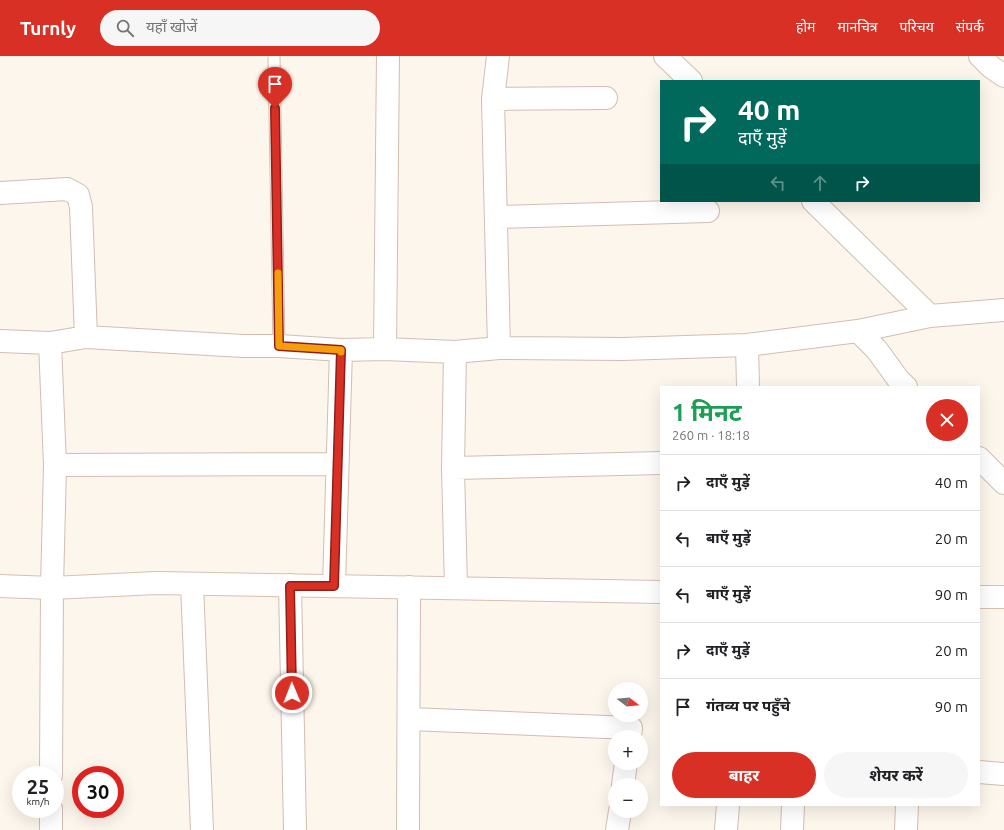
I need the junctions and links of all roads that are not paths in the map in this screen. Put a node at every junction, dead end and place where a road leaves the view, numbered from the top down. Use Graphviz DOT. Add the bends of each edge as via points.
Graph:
graph roads {
  1 [pos="274,56"];
  2 [pos="388,56"];
  3 [pos="498,56"];
  4 [pos="665,56"];
  5 [pos="980,56"];
  6 [pos="1004,76"];
  7 [pos="690,80"];
  8 [pos="606,98"];
  9 [pos="493,99"];
  10 [pos="0,193"];
  11 [pos="814,202"];
  12 [pos="708,211"];
  13 [pos="497,217"];
  14 [pos="1004,310"];
  15 [pos="930,316"];
  16 [pos="858,330"];
  17 [pos="86,336"];
  18 [pos="0,341"];
  19 [pos="50,343"];
  20 [pos="747,345"];
  21 [pos="279,346"];
  22 [pos="499,348"];
  23 [pos="385,349"];
  24 [pos="341,350"];
  25 [pos="455,352"];
  26 [pos="748,386"];
  27 [pos="905,386"];
  28 [pos="980,459"];
  29 [pos="660,463"];
  30 [pos="337,464"];
  31 [pos="55,465"];
  32 [pos="453,468"];
  33 [pos="1004,483"];
  34 [pos="192,584"];
  35 [pos="0,586"];
  36 [pos="290,586"];
  37 [pos="334,586"];
  38 [pos="52,588"];
  39 [pos="409,588"];
  40 [pos="456,588"];
  41 [pos="660,592"];
  42 [pos="980,597"];
  43 [pos="1004,597"];
  44 [pos="409,719"];
  45 [pos="631,730"];
  46 [pos="51,766"];
  47 [pos="980,772"];
  48 [pos="1004,774"];
  49 [pos="728,806"];
  50 [pos="793,806"];
  51 [pos="907,806"];
  52 [pos="51,818"];
  53 [pos="619,818"];
  54 [pos="51,830"];
  55 [pos="202,830"];
  56 [pos="295,830"];
  57 [pos="408,830"];
  58 [pos="617,830"];
  59 [pos="726,830"];
  60 [pos="792,830"];
  61 [pos="906,830"];
  1 -- 21 [label="lane"];
  2 -- 23 [label="street"];
  3 -- 9 [label="street"];
  4 -- 7 [label="street"];
  5 -- 6 [label="street" via="990,67"];
  8 -- 9 [label="street"];
  9 -- 13 [label="street"];
  10 -- 17 [label="street" via="67,189 78,195 81,207"];
  11 -- 15 [label="street"];
  12 -- 13 [label="street"];
  13 -- 22 [label="street"];
  14 -- 15 [label="street"];
  15 -- 16 [label="street"];
  16 -- 20 [label="street"];
  16 -- 27 [label="street"];
  17 -- 19 [label="street"];
  17 -- 21 [label="street"];
  18 -- 19 [label="street"];
  19 -- 31 [label="street"];
  20 -- 22 [label="street" via="623,349"];
  20 -- 26 [label="street"];
  21 -- 24 [label="street"];
  22 -- 25 [label="street"];
  23 -- 24 [label="street"];
  23 -- 25 [label="street"];
  24 -- 30 [label="street"];
  25 -- 32 [label="street"];
  28 -- 33 [label="street"];
  29 -- 32 [label="street"];
  30 -- 31 [label="street"];
  30 -- 37 [label="street"];
  31 -- 38 [label="street"];
  32 -- 40 [label="street"];
  34 -- 36 [label="street"];
  34 -- 38 [label="street" via="156,583"];
  34 -- 55 [label="street"];
  35 -- 38 [label="street"];
  36 -- 37 [label="street"];
  36 -- 56 [label="street"];
  37 -- 39 [label="street"];
  38 -- 46 [label="street"];
  39 -- 40 [label="street"];
  39 -- 44 [label="street"];
  40 -- 41 [label="street"];
  42 -- 43 [label="street"];
  44 -- 45 [label="street" via="631,728"];
  44 -- 57 [label="street"];
  47 -- 48 [label="street"];
  49 -- 59 [label="street"];
  50 -- 60 [label="street"];
  51 -- 61 [label="street"];
  52 -- 54 [label="street"];
  53 -- 58 [label="street"];
}
